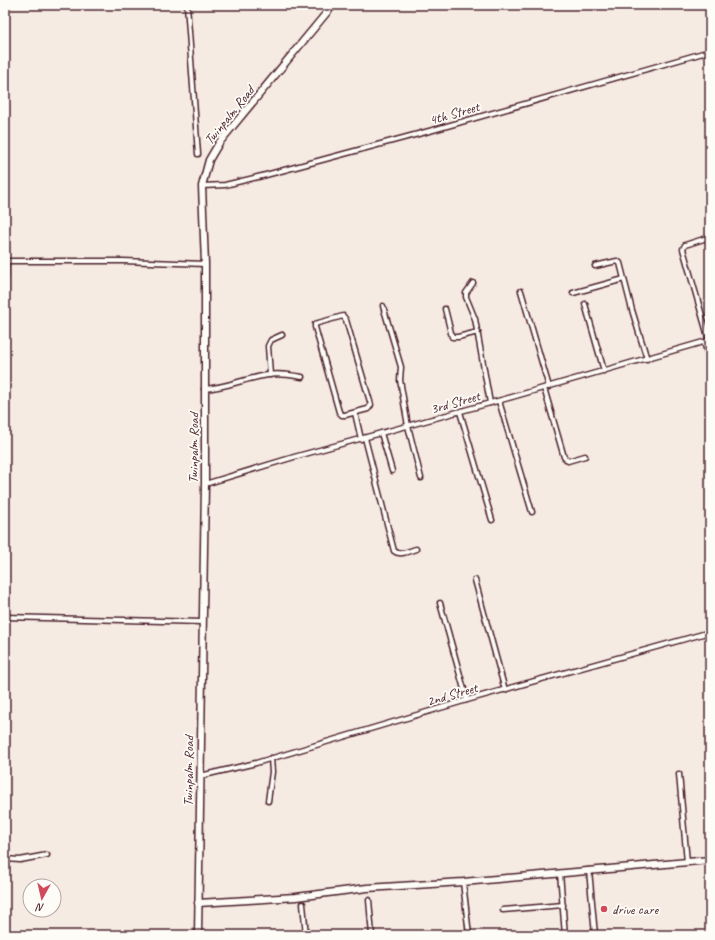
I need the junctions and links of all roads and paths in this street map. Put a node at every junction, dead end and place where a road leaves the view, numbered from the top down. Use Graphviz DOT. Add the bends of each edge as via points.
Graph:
graph roads {
  1 [pos="187,5"];
  2 [pos="333,5"];
  3 [pos="710,51"];
  4 [pos="198,154"];
  5 [pos="202,186"];
  6 [pos="710,237"];
  7 [pos="205,264"];
  8 [pos="595,266"];
  9 [pos="624,279"];
  10 [pos="473,283"];
  11 [pos="522,290"];
  12 [pos="573,293"];
  13 [pos="5,302"];
  14 [pos="585,304"];
  15 [pos="383,306"];
  16 [pos="445,309"];
  17 [pos="478,332"];
  18 [pos="282,335"];
  19 [pos="710,340"];
  20 [pos="704,342"];
  21 [pos="647,358"];
  22 [pos="710,362"];
  23 [pos="604,371"];
  24 [pos="270,375"];
  25 [pos="302,377"];
  26 [pos="546,388"];
  27 [pos="204,389"];
  28 [pos="499,401"];
  29 [pos="490,403"];
  30 [pos="460,412"];
  31 [pos="355,413"];
  32 [pos="408,426"];
  33 [pos="381,433"];
  34 [pos="363,438"];
  35 [pos="585,456"];
  36 [pos="392,471"];
  37 [pos="421,478"];
  38 [pos="205,484"];
  39 [pos="532,512"];
  40 [pos="492,520"];
  41 [pos="416,549"];
  42 [pos="475,580"];
  43 [pos="440,602"];
  44 [pos="5,617"];
  45 [pos="202,622"];
  46 [pos="710,632"];
  47 [pos="504,690"];
  48 [pos="467,700"];
  49 [pos="271,758"];
  50 [pos="679,774"];
  51 [pos="200,776"];
  52 [pos="268,801"];
  53 [pos="47,855"];
  54 [pos="5,859"];
  55 [pos="710,860"];
  56 [pos="687,862"];
  57 [pos="589,870"];
  58 [pos="560,873"];
  59 [pos="463,882"];
  60 [pos="369,900"];
  61 [pos="198,903"];
  62 [pos="303,904"];
  63 [pos="563,905"];
  64 [pos="503,910"];
  65 [pos="198,935"];
  66 [pos="306,935"];
  67 [pos="372,935"];
  68 [pos="469,935"];
  69 [pos="565,935"];
  70 [pos="595,935"];
  1 -- 4 [label="street"];
  2 -- 5 [label="main road, Twinpalm Road" via="220,144 209,160"];
  3 -- 5 [label="street, 4th Street" via="225,186"];
  5 -- 7 [label="main road, Twinpalm Road"];
  6 -- 19 [label="street" via="685,245 683,249"];
  7 -- 13 [label="street" via="6,261"];
  7 -- 27 [label="main road, Twinpalm Road"];
  8 -- 9 [label="street" via="619,262"];
  9 -- 12 [label="street"];
  9 -- 21 [label="street"];
  10 -- 17 [label="street" via="466,297"];
  11 -- 26 [label="street"];
  14 -- 23 [label="street"];
  15 -- 32 [label="street" via="401,367 400,380"];
  16 -- 17 [label="street" via="452,337 458,338"];
  17 -- 29 [label="street"];
  18 -- 24 [label="street" via="271,340 268,346"];
  19 -- 20 [label="street, 3rd Street"];
  20 -- 21 [label="street, 3rd Street"];
  20 -- 22 [label="street"];
  21 -- 23 [label="street, 3rd Street"];
  23 -- 26 [label="street, 3rd Street"];
  24 -- 25 [label="street"];
  24 -- 27 [label="street"];
  26 -- 28 [label="street, 3rd Street"];
  26 -- 35 [label="street" via="564,458 568,461"];
  27 -- 38 [label="main road, Twinpalm Road"];
  28 -- 29 [label="street, 3rd Street"];
  28 -- 39 [label="street"];
  29 -- 30 [label="street, 3rd Street"];
  30 -- 32 [label="street, 3rd Street"];
  30 -- 40 [label="street"];
  31 -- 31 [label="street" via="368,409 370,405 343,316 315,324 315,327 340,414"];
  31 -- 34 [label="street"];
  32 -- 33 [label="street, 3rd Street"];
  32 -- 37 [label="street"];
  33 -- 34 [label="street, 3rd Street"];
  33 -- 36 [label="street"];
  34 -- 38 [label="street, 3rd Street"];
  34 -- 41 [label="street" via="394,551 402,553"];
  38 -- 45 [label="main road, Twinpalm Road"];
  42 -- 47 [label="street"];
  43 -- 48 [label="street"];
  44 -- 45 [label="street"];
  45 -- 51 [label="main road, Twinpalm Road"];
  46 -- 47 [label="street, 2nd Street"];
  47 -- 48 [label="street, 2nd Street"];
  48 -- 49 [label="street, 2nd Street"];
  49 -- 51 [label="street, 2nd Street"];
  49 -- 52 [label="street"];
  50 -- 56 [label="street"];
  51 -- 61 [label="main road, Twinpalm Road"];
  53 -- 54 [label="street" via="20,860"];
  55 -- 56 [label="main road"];
  56 -- 57 [label="main road"];
  57 -- 58 [label="main road"];
  57 -- 70 [label="street"];
  58 -- 59 [label="main road"];
  58 -- 63 [label="street"];
  59 -- 61 [label="main road"];
  59 -- 68 [label="street"];
  60 -- 67 [label="street"];
  61 -- 65 [label="main road, Twinpalm Road"];
  62 -- 66 [label="street"];
  63 -- 64 [label="street"];
  63 -- 69 [label="street"];
}
